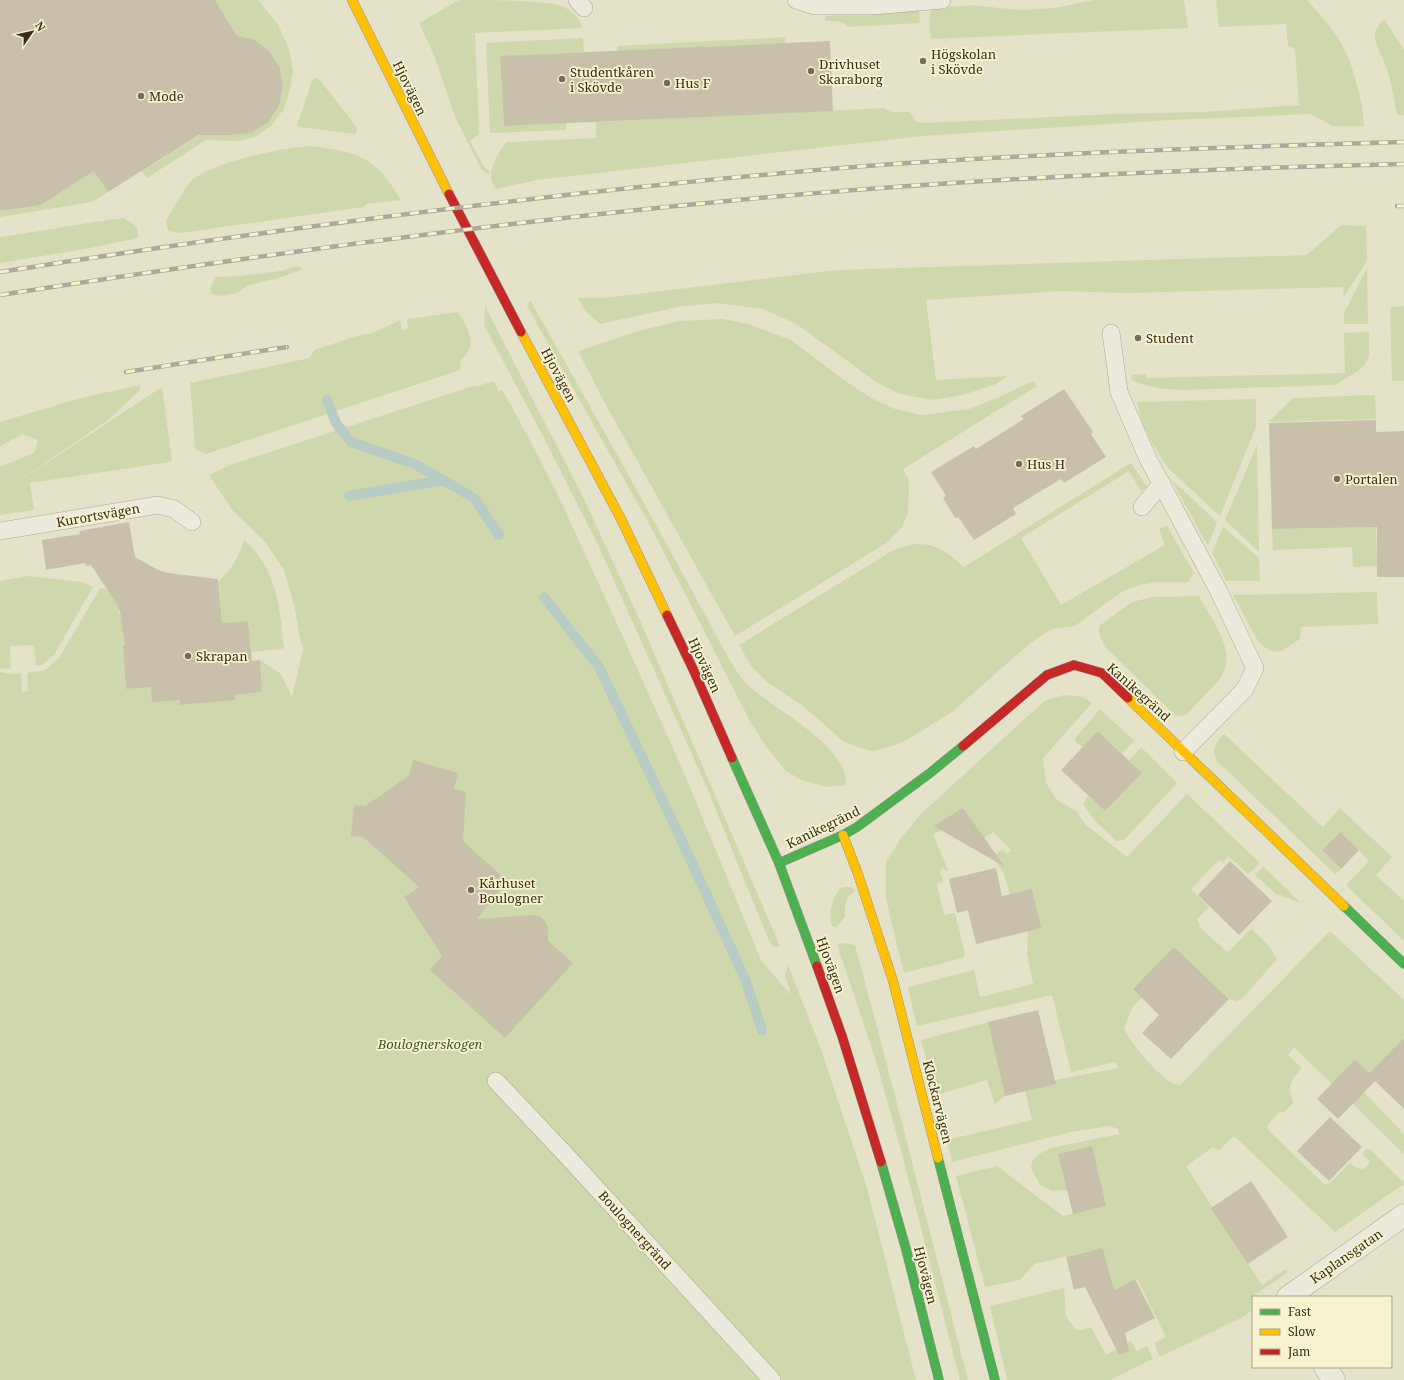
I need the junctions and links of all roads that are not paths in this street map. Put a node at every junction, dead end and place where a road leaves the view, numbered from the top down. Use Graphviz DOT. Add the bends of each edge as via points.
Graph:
graph roads {
  1 [pos="352,0"];
  2 [pos="796,0"];
  3 [pos="942,0"];
  4 [pos="1111,333"];
  5 [pos="1162,483"];
  6 [pos="1142,507"];
  7 [pos="192,522"];
  8 [pos="0,531"];
  9 [pos="1183,752"];
  10 [pos="843,835"];
  11 [pos="779,863"];
  12 [pos="1404,964"];
  13 [pos="496,1081"];
  14 [pos="1404,1215"];
  15 [pos="1289,1296"];
  16 [pos="1326,1368"];
  17 [pos="772,1380"];
  18 [pos="939,1380"];
  19 [pos="995,1380"];
  20 [pos="1334,1380"];
  1 -- 11 [label="main road, Hjovägen" via="509,310 620,517 697,676"];
  2 -- 3 [label="lane" via="814,6 873,6"];
  4 -- 5 [label="lane" via="1119,392 1146,454"];
  5 -- 6 [label="lane"];
  5 -- 9 [label="lane" via="1255,668 1245,689"];
  7 -- 8 [label="lane, Kurortsvägen" via="174,510 158,505"];
  9 -- 10 [label="main road, Kanikegränd" via="1102,673 1074,665 1047,675 930,773 867,821"];
  9 -- 12 [label="main road, Kanikegränd"];
  10 -- 11 [label="main road, Kanikegränd"];
  10 -- 19 [label="main road, Klockarvägen" via="894,981"];
  11 -- 18 [label="main road, Hjovägen" via="842,1036 876,1143"];
  13 -- 17 [label="lane, Boulognergränd"];
  14 -- 15 [label="street, Kaplansgatan"];
  16 -- 20 [label="street"];
}
